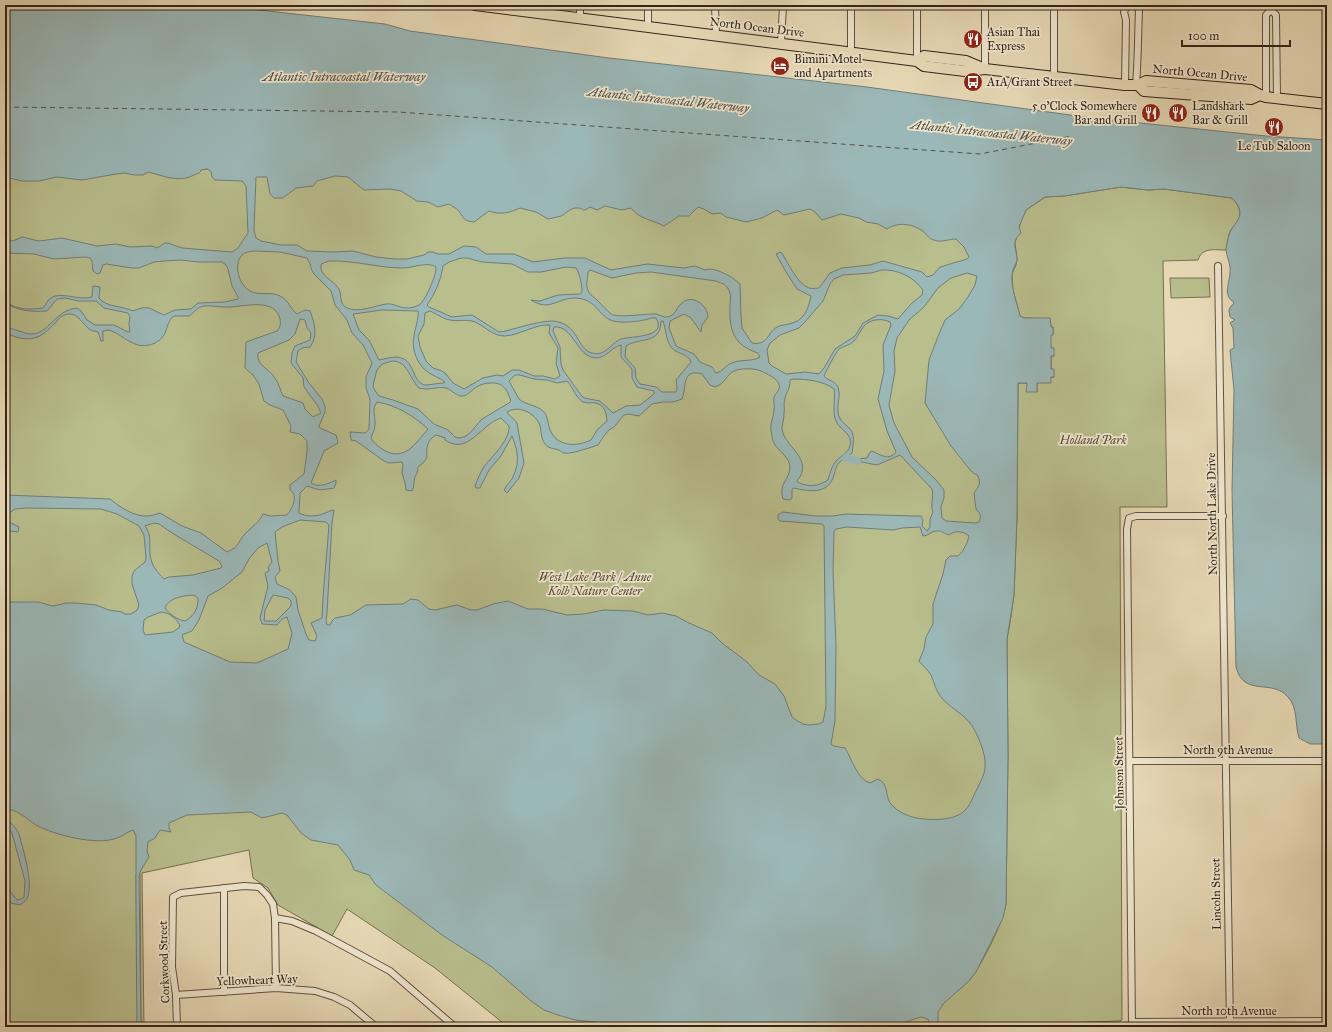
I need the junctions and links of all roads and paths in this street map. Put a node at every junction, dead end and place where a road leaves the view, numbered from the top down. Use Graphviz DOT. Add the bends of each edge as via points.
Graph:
graph roads {
  1 [pos="475,5"];
  2 [pos="580,5"];
  3 [pos="648,5"];
  4 [pos="716,5"];
  5 [pos="783,5"];
  6 [pos="851,5"];
  7 [pos="917,5"];
  8 [pos="985,5"];
  9 [pos="1054,5"];
  10 [pos="1127,5"];
  11 [pos="1136,5"];
  12 [pos="514,7"];
  13 [pos="1271,7"];
  14 [pos="580,18"];
  15 [pos="1126,20"];
  16 [pos="1138,20"];
  17 [pos="648,27"];
  18 [pos="716,35"];
  19 [pos="781,43"];
  20 [pos="851,52"];
  21 [pos="917,60"];
  22 [pos="984,69"];
  23 [pos="1054,77"];
  24 [pos="1125,85"];
  25 [pos="1137,85"];
  26 [pos="1268,97"];
  27 [pos="1327,104"];
  28 [pos="1218,266"];
  29 [pos="1223,516"];
  30 [pos="1225,761"];
  31 [pos="1327,761"];
  32 [pos="1130,762"];
  33 [pos="224,888"];
  34 [pos="275,918"];
  35 [pos="276,988"];
  36 [pos="224,992"];
  37 [pos="176,995"];
  38 [pos="1327,1021"];
  39 [pos="1230,1024"];
  40 [pos="1132,1025"];
  41 [pos="177,1027"];
  42 [pos="376,1027"];
  43 [pos="455,1027"];
  1 -- 12 [label="main road, North Ocean Drive"];
  2 -- 14 [label="street"];
  3 -- 17 [label="street"];
  4 -- 18 [label="street"];
  5 -- 19 [label="street"];
  6 -- 20 [label="street"];
  7 -- 21 [label="street"];
  8 -- 22 [label="street"];
  9 -- 23 [label="street"];
  10 -- 15 [label="street" via="1124,12"];
  11 -- 16 [label="street" via="1139,10"];
  12 -- 14 [label="main road, North Ocean Drive"];
  13 -- 26 [label="street" via="1266,15"];
  13 -- 26 [label="street" via="1276,15"];
  14 -- 17 [label="main road, North Ocean Drive"];
  15 -- 16 [label="street"];
  15 -- 24 [label="street"];
  16 -- 25 [label="street"];
  17 -- 18 [label="main road, North Ocean Drive"];
  18 -- 19 [label="main road, North Ocean Drive"];
  19 -- 20 [label="main road, North Ocean Drive"];
  20 -- 21 [label="main road, North Ocean Drive"];
  21 -- 22 [label="main road, North Ocean Drive" via="924,66 965,71"];
  22 -- 23 [label="main road, North Ocean Drive"];
  23 -- 24 [label="main road, North Ocean Drive"];
  24 -- 25 [label="main road, North Ocean Drive"];
  25 -- 26 [label="main road, North Ocean Drive" via="1146,81 1251,90"];
  26 -- 27 [label="main road, North Ocean Drive"];
  28 -- 29 [label="street, North North Lake Drive"];
  29 -- 30 [label="street, North North Lake Drive"];
  29 -- 32 [label="street, Johnson Street" via="1129,518 1126,529"];
  30 -- 31 [label="street, North 9th Avenue"];
  30 -- 32 [label="street, North 9th Avenue"];
  30 -- 39 [label="street, Lincoln Street"];
  32 -- 40 [label="street, Johnson Street"];
  33 -- 34 [label="street" via="259,887 273,904"];
  33 -- 36 [label="street"];
  33 -- 37 [label="street, Corkwood Street" via="181,893 173,897 172,967"];
  34 -- 35 [label="street"];
  34 -- 43 [label="street" via="292,921 316,931 390,971"];
  35 -- 36 [label="street, Yellowheart Way"];
  35 -- 42 [label="street, Yellowheart Way" via="315,991 334,997 350,1005"];
  36 -- 37 [label="street, Yellowheart Way"];
  37 -- 41 [label="street, Corkwood Street"];
  38 -- 39 [label="street, North 10th Avenue"];
  39 -- 40 [label="street, North 10th Avenue"];
}
